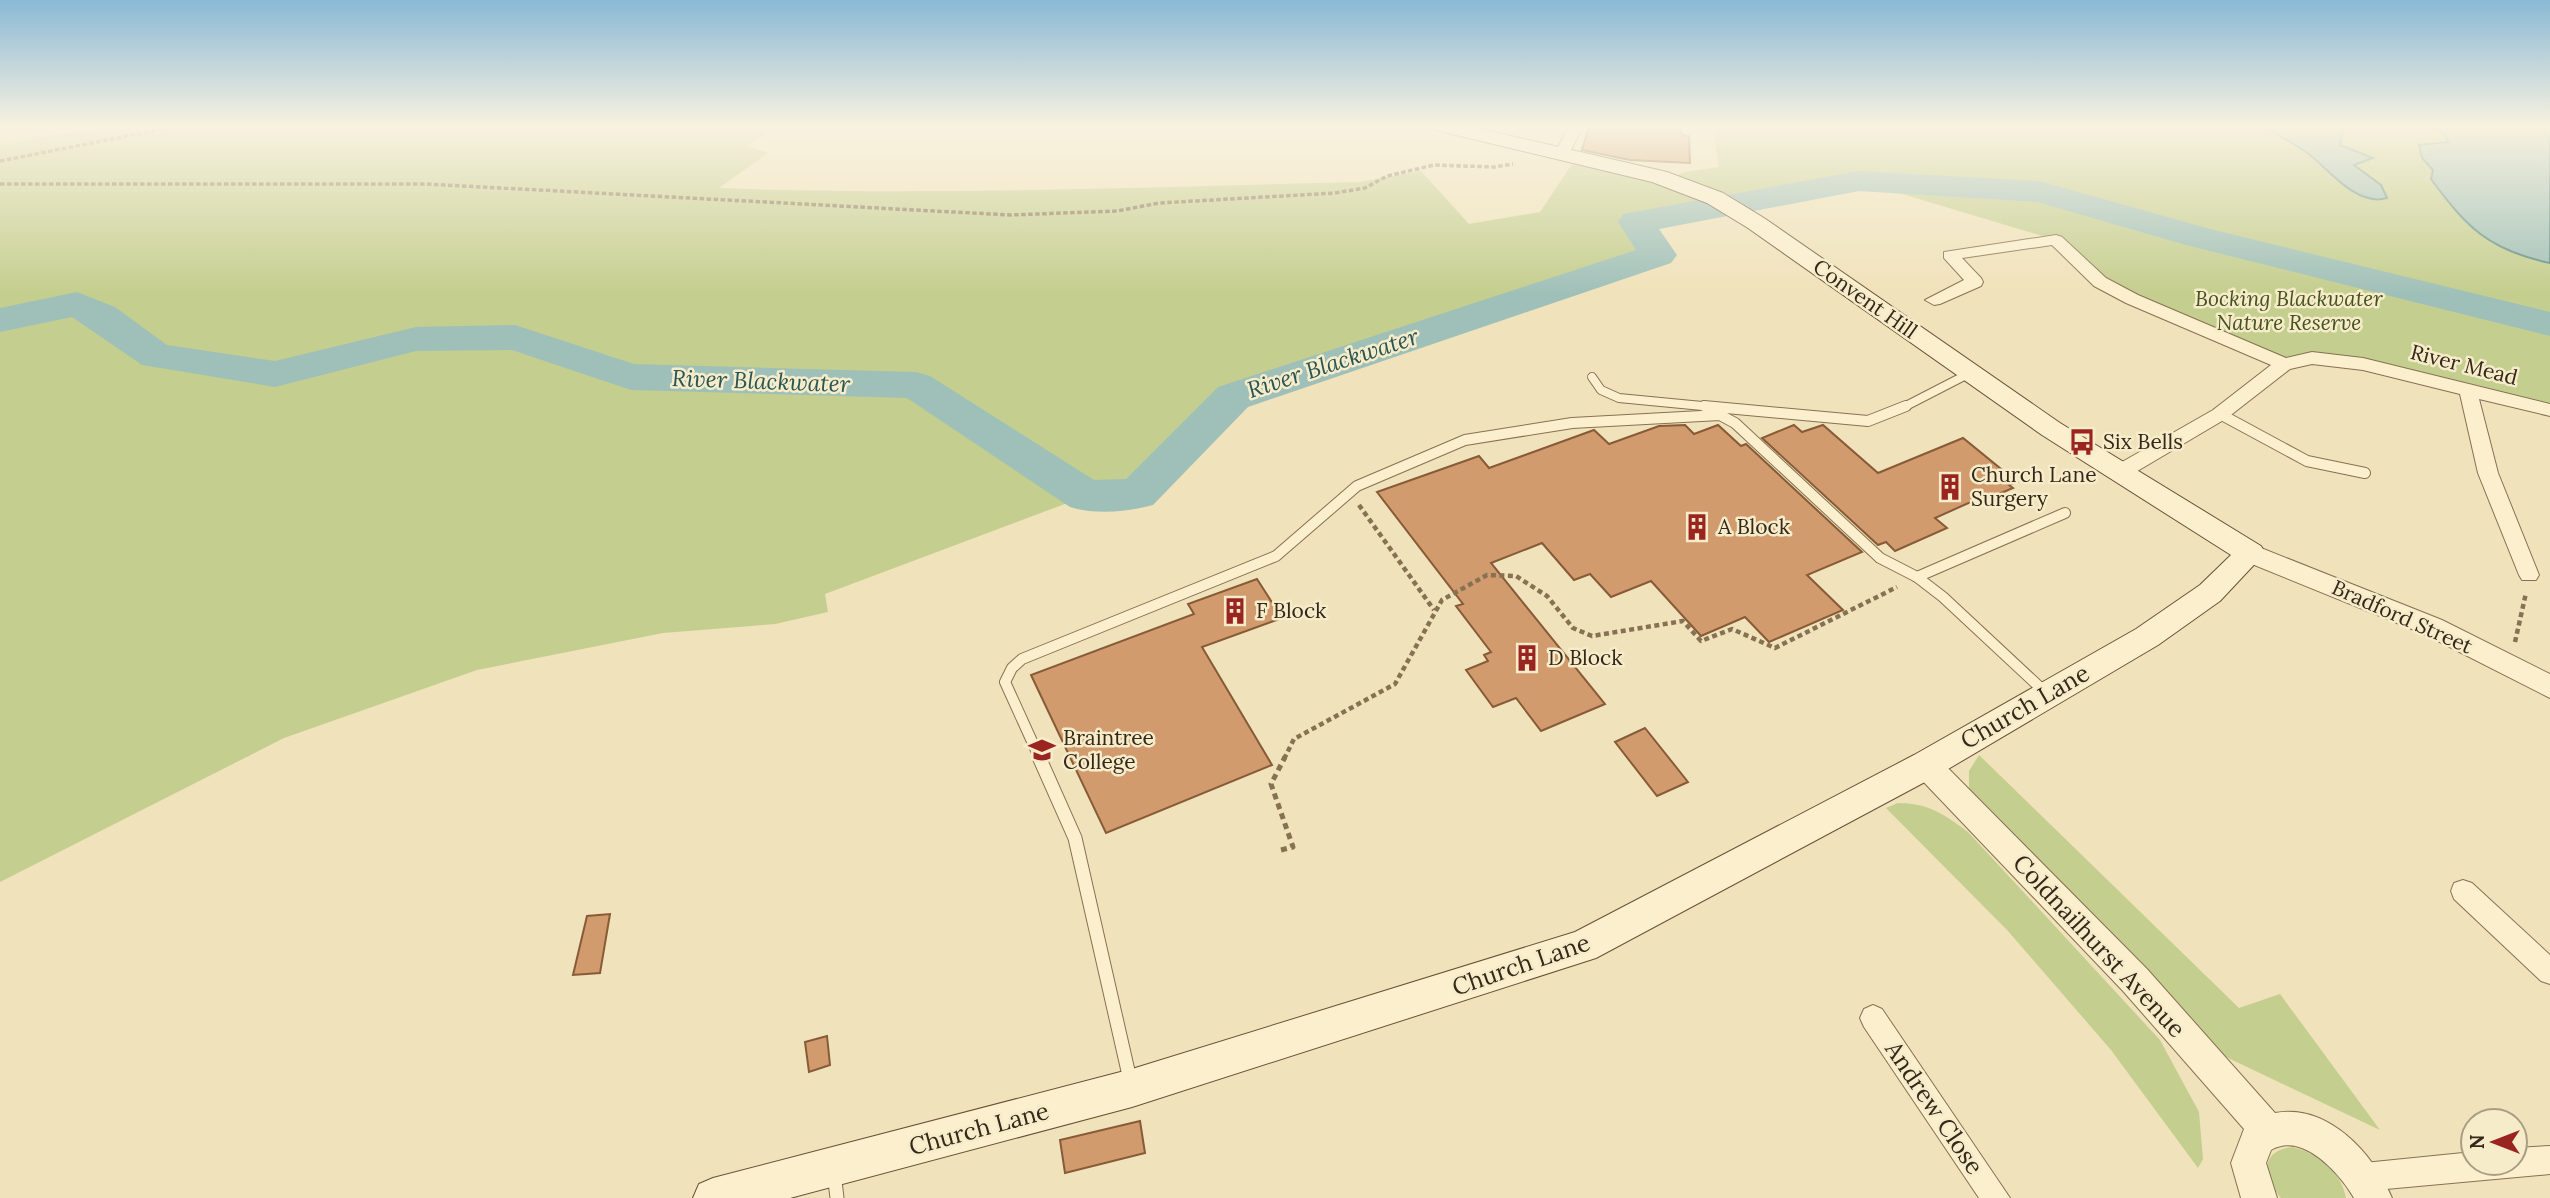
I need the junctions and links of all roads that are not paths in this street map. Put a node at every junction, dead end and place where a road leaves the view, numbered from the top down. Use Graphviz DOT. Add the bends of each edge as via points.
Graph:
graph roads {
  1 [pos="1673,182"];
  2 [pos="1934,300"];
  3 [pos="2284,364"];
  4 [pos="1970,373"];
  5 [pos="1592,377"];
  6 [pos="2468,390"];
  7 [pos="2550,410"];
  8 [pos="2220,414"];
  9 [pos="2122,471"];
  10 [pos="2365,474"];
  11 [pos="2065,513"];
  12 [pos="2251,554"];
  13 [pos="2529,575"];
  14 [pos="1917,577"];
  15 [pos="2550,687"];
  16 [pos="2046,693"];
  17 [pos="1926,765"];
  18 [pos="2463,891"];
  19 [pos="2550,972"];
  20 [pos="1873,1018"];
  21 [pos="1132,1088"];
  22 [pos="2268,1131"];
  23 [pos="2550,1160"];
  24 [pos="2529,1161"];
  25 [pos="2459,1172"];
  26 [pos="835,1183"];
  27 [pos="2369,1188"];
  28 [pos="713,1198"];
  29 [pos="1996,1198"];
  30 [pos="2259,1198"];
  1 -- 4 [label="main road, Convent Hill" via="1715,198 1756,223"];
  2 -- 3 [label="street" via="1975,282 1951,255 2056,240 2100,282"];
  3 -- 6 [label="street, River Mead" via="2312,358 2336,360"];
  3 -- 8 [label="street, River Mead"];
  4 -- 5 [label="lane" via="1868,421 1619,398 1601,390"];
  4 -- 9 [label="main road, Convent Hill"];
  6 -- 7 [label="street, River Mead"];
  6 -- 13 [label="street" via="2488,473"];
  8 -- 9 [label="street, River Mead"];
  8 -- 10 [label="lane" via="2307,461"];
  9 -- 12 [label="main road, Convent Hill"];
  11 -- 14 [label="lane"];
  12 -- 15 [label="street, Bradford Street" via="2433,627"];
  12 -- 16 [label="main road, Church Lane" via="2210,593 2147,637"];
  14 -- 16 [label="lane"];
  14 -- 21 [label="lane" via="1880,558 1735,423 1720,415 1572,423 1465,440 1357,486 1276,556 1017,661 1006,682 1075,838"];
  16 -- 17 [label="main road, Church Lane"];
  17 -- 21 [label="main road, Church Lane" via="1583,946"];
  17 -- 22 [label="street, Coldnailhurst Avenue" via="2135,980"];
  18 -- 19 [label="street"];
  20 -- 29 [label="street, Andrew Close"];
  21 -- 26 [label="main road, Church Lane"];
  22 -- 27 [label="street" via="2291,1129 2318,1137 2344,1154"];
  22 -- 30 [label="street" via="2253,1142 2247,1161"];
  23 -- 24 [label="street"];
  25 -- 27 [label="street"];
  26 -- 28 [label="main road, Church Lane"];
}
